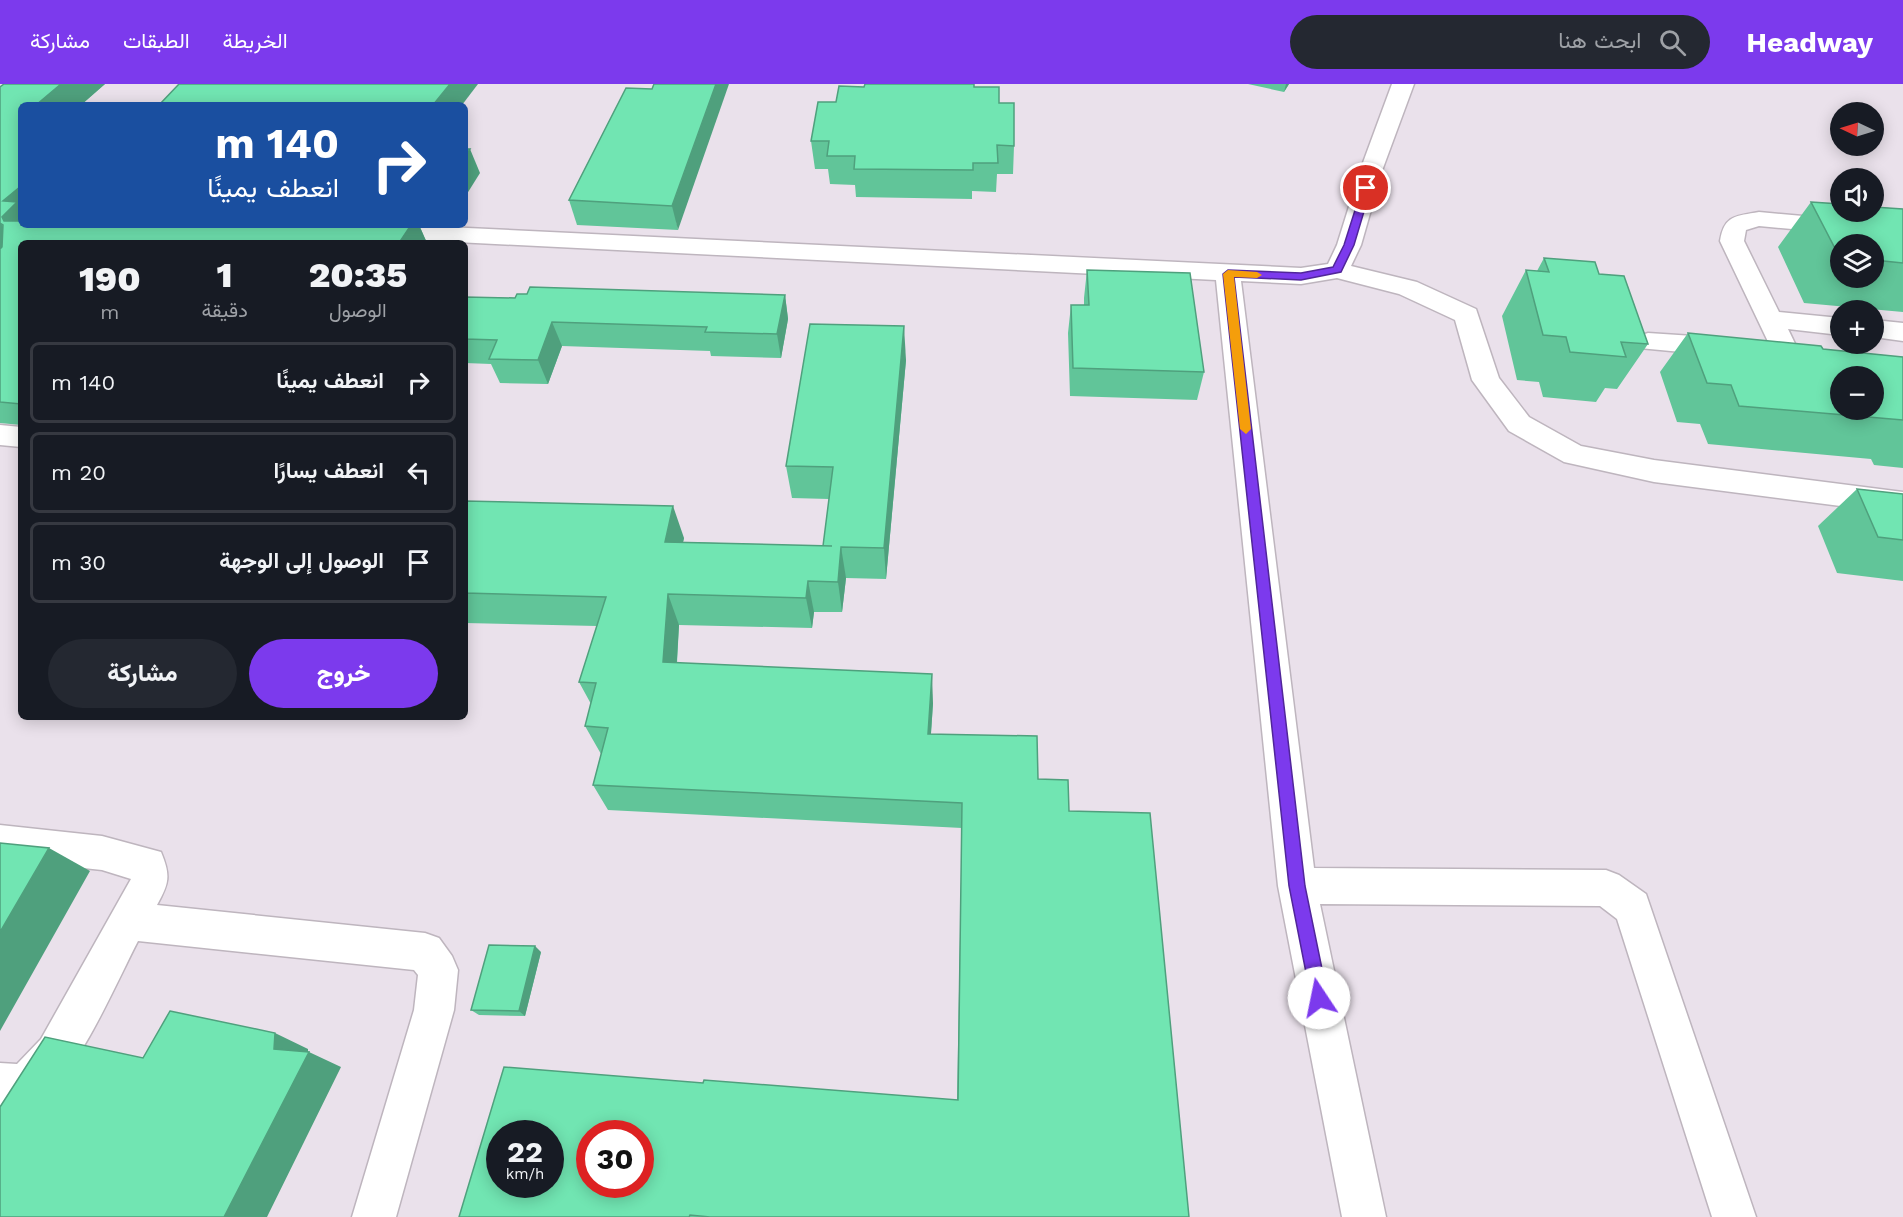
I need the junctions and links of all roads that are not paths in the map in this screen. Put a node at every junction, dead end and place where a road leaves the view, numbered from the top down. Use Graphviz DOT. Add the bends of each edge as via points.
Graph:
graph roads {
  1 [pos="1404,84"];
  2 [pos="357,230"];
  3 [pos="1903,232"];
  4 [pos="1337,270"];
  5 [pos="1228,274"];
  6 [pos="1769,319"];
  7 [pos="1830,325"];
  8 [pos="1884,330"];
  9 [pos="1903,332"];
  10 [pos="1648,342"];
  11 [pos="0,435"];
  12 [pos="18,437"];
  13 [pos="1903,503"];
  14 [pos="0,842"];
  15 [pos="1297,886"];
  16 [pos="129,921"];
  17 [pos="0,1084"];
  18 [pos="374,1217"];
  19 [pos="1364,1217"];
  20 [pos="1734,1217"];
  1 -- 4 [label="street"];
  2 -- 5 [label="street"];
  3 -- 6 [label="street" via="1765,219 1739,223 1732,240"];
  4 -- 5 [label="street" via="1301,276"];
  4 -- 13 [label="street" via="1408,288 1467,315 1486,380 1519,424 1574,455 1654,471"];
  5 -- 15 [label="street"];
  6 -- 7 [label="street"];
  6 -- 10 [label="street" via="1778,352"];
  8 -- 9 [label="street"];
  11 -- 12 [label="street"];
  14 -- 16 [label="street" via="102,853 148,865 150,881"];
  15 -- 19 [label="street"];
  15 -- 20 [label="street" via="1606,888 1632,907"];
  16 -- 17 [label="street" via="56,1054 25,1085"];
  16 -- 18 [label="street" via="425,952 438,970 434,1010"];
}
